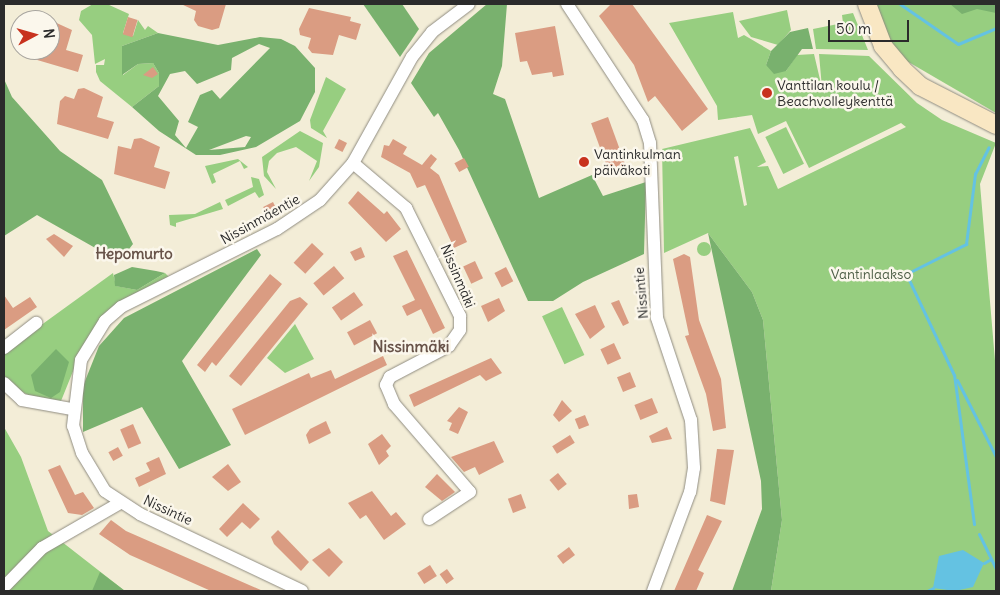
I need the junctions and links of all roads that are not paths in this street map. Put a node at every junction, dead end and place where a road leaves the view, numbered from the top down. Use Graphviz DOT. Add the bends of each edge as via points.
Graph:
graph roads {
  1 [pos="469,4"];
  2 [pos="567,4"];
  3 [pos="867,4"];
  4 [pos="996,125"];
  5 [pos="353,163"];
  6 [pos="36,323"];
  7 [pos="4,348"];
  8 [pos="4,383"];
  9 [pos="72,409"];
  10 [pos="120,503"];
  11 [pos="429,519"];
  12 [pos="6,585"];
  13 [pos="302,591"];
  14 [pos="653,591"];
  1 -- 5 [label="street, Nissinmäentie" via="432,32 412,57"];
  2 -- 14 [label="street, Nissintie" via="643,120 650,143 657,318 691,420 694,468 690,492"];
  3 -- 4 [label="street" via="883,46 920,86"];
  5 -- 9 [label="street, Nissinmäentie" via="304,213 140,296 105,321 80,360"];
  5 -- 11 [label="street, Nissinmäki" via="406,208 460,316 460,330 449,346 398,372 386,385 394,404 470,492"];
  6 -- 7 [label="street"];
  8 -- 9 [label="street" via="22,400"];
  9 -- 10 [label="street, Nissintie" via="76,438 91,472"];
  10 -- 12 [label="street" via="42,548"];
  10 -- 13 [label="street, Nissintie"];
}
